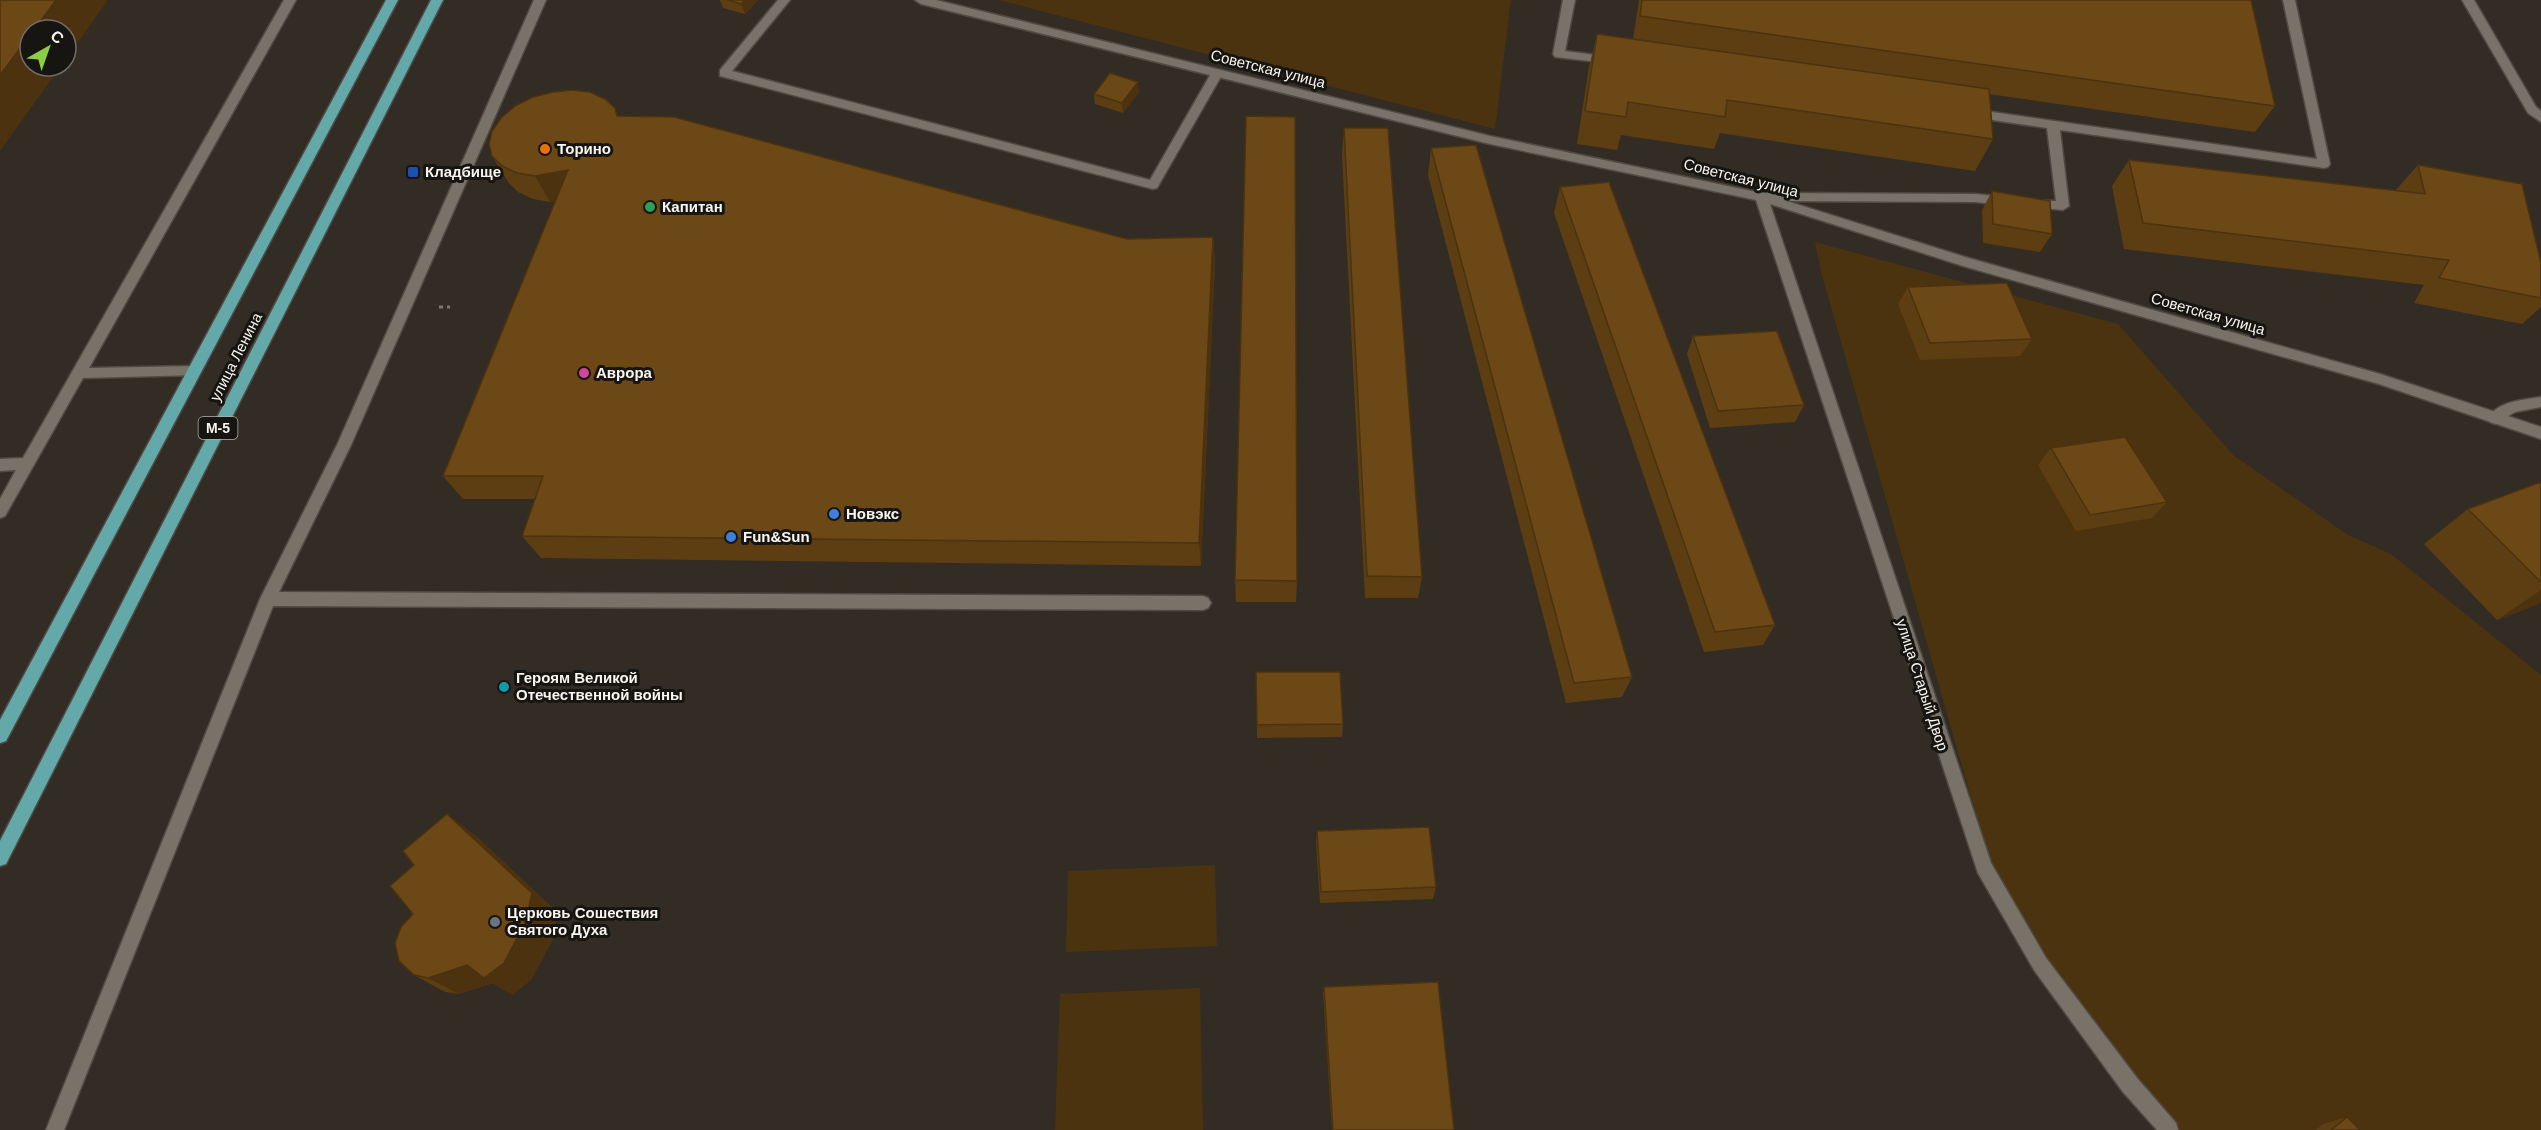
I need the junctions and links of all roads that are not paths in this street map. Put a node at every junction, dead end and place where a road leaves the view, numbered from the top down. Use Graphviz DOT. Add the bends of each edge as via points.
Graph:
graph roads {
  1 [pos="290,0"];
  2 [pos="392,0"];
  3 [pos="438,0"];
  4 [pos="540,0"];
  5 [pos="784,0"];
  6 [pos="921,0"];
  7 [pos="1569,0"];
  8 [pos="2289,0"];
  9 [pos="2468,0"];
  10 [pos="1629,64"];
  11 [pos="1217,74"];
  12 [pos="1959,111"];
  13 [pos="2541,118"];
  14 [pos="2053,125"];
  15 [pos="1761,197"];
  16 [pos="194,371"];
  17 [pos="79,373"];
  18 [pos="2541,402"];
  19 [pos="2495,417"];
  20 [pos="2541,433"];
  21 [pos="27,464"];
  22 [pos="0,465"];
  23 [pos="0,512"];
  24 [pos="268,599"];
  25 [pos="1203,603"];
  26 [pos="0,736"];
  27 [pos="0,858"];
  28 [pos="55,1130"];
  29 [pos="2169,1130"];
  1 -- 17 [label="street"];
  2 -- 16 [label="main road, улица Ленина"];
  3 -- 27 [label="main road, улица Ленина / М-5"];
  4 -- 24 [label="street" via="344,445"];
  5 -- 11 [label="street" via="724,73 1152,185"];
  6 -- 11 [label="street, Советская улица"];
  7 -- 10 [label="street" via="1559,54"];
  8 -- 14 [label="street" via="2324,164"];
  9 -- 13 [label="street" via="2532,110"];
  11 -- 15 [label="street, Советская улица" via="1490,140"];
  12 -- 14 [label="street"];
  14 -- 15 [label="street" via="2063,206 1975,198"];
  15 -- 19 [label="street, Советская улица" via="1963,261 2380,379"];
  15 -- 29 [label="street, улица Старый Двор" via="1984,867 2040,964 2130,1085"];
  16 -- 17 [label="street"];
  16 -- 26 [label="main road, улица Ленина"];
  17 -- 21 [label="street"];
  18 -- 19 [label="street" via="2512,407"];
  19 -- 20 [label="street, Советская улица"];
  21 -- 22 [label="street"];
  21 -- 23 [label="street"];
  24 -- 25 [label="street"];
  24 -- 28 [label="street"];
}
